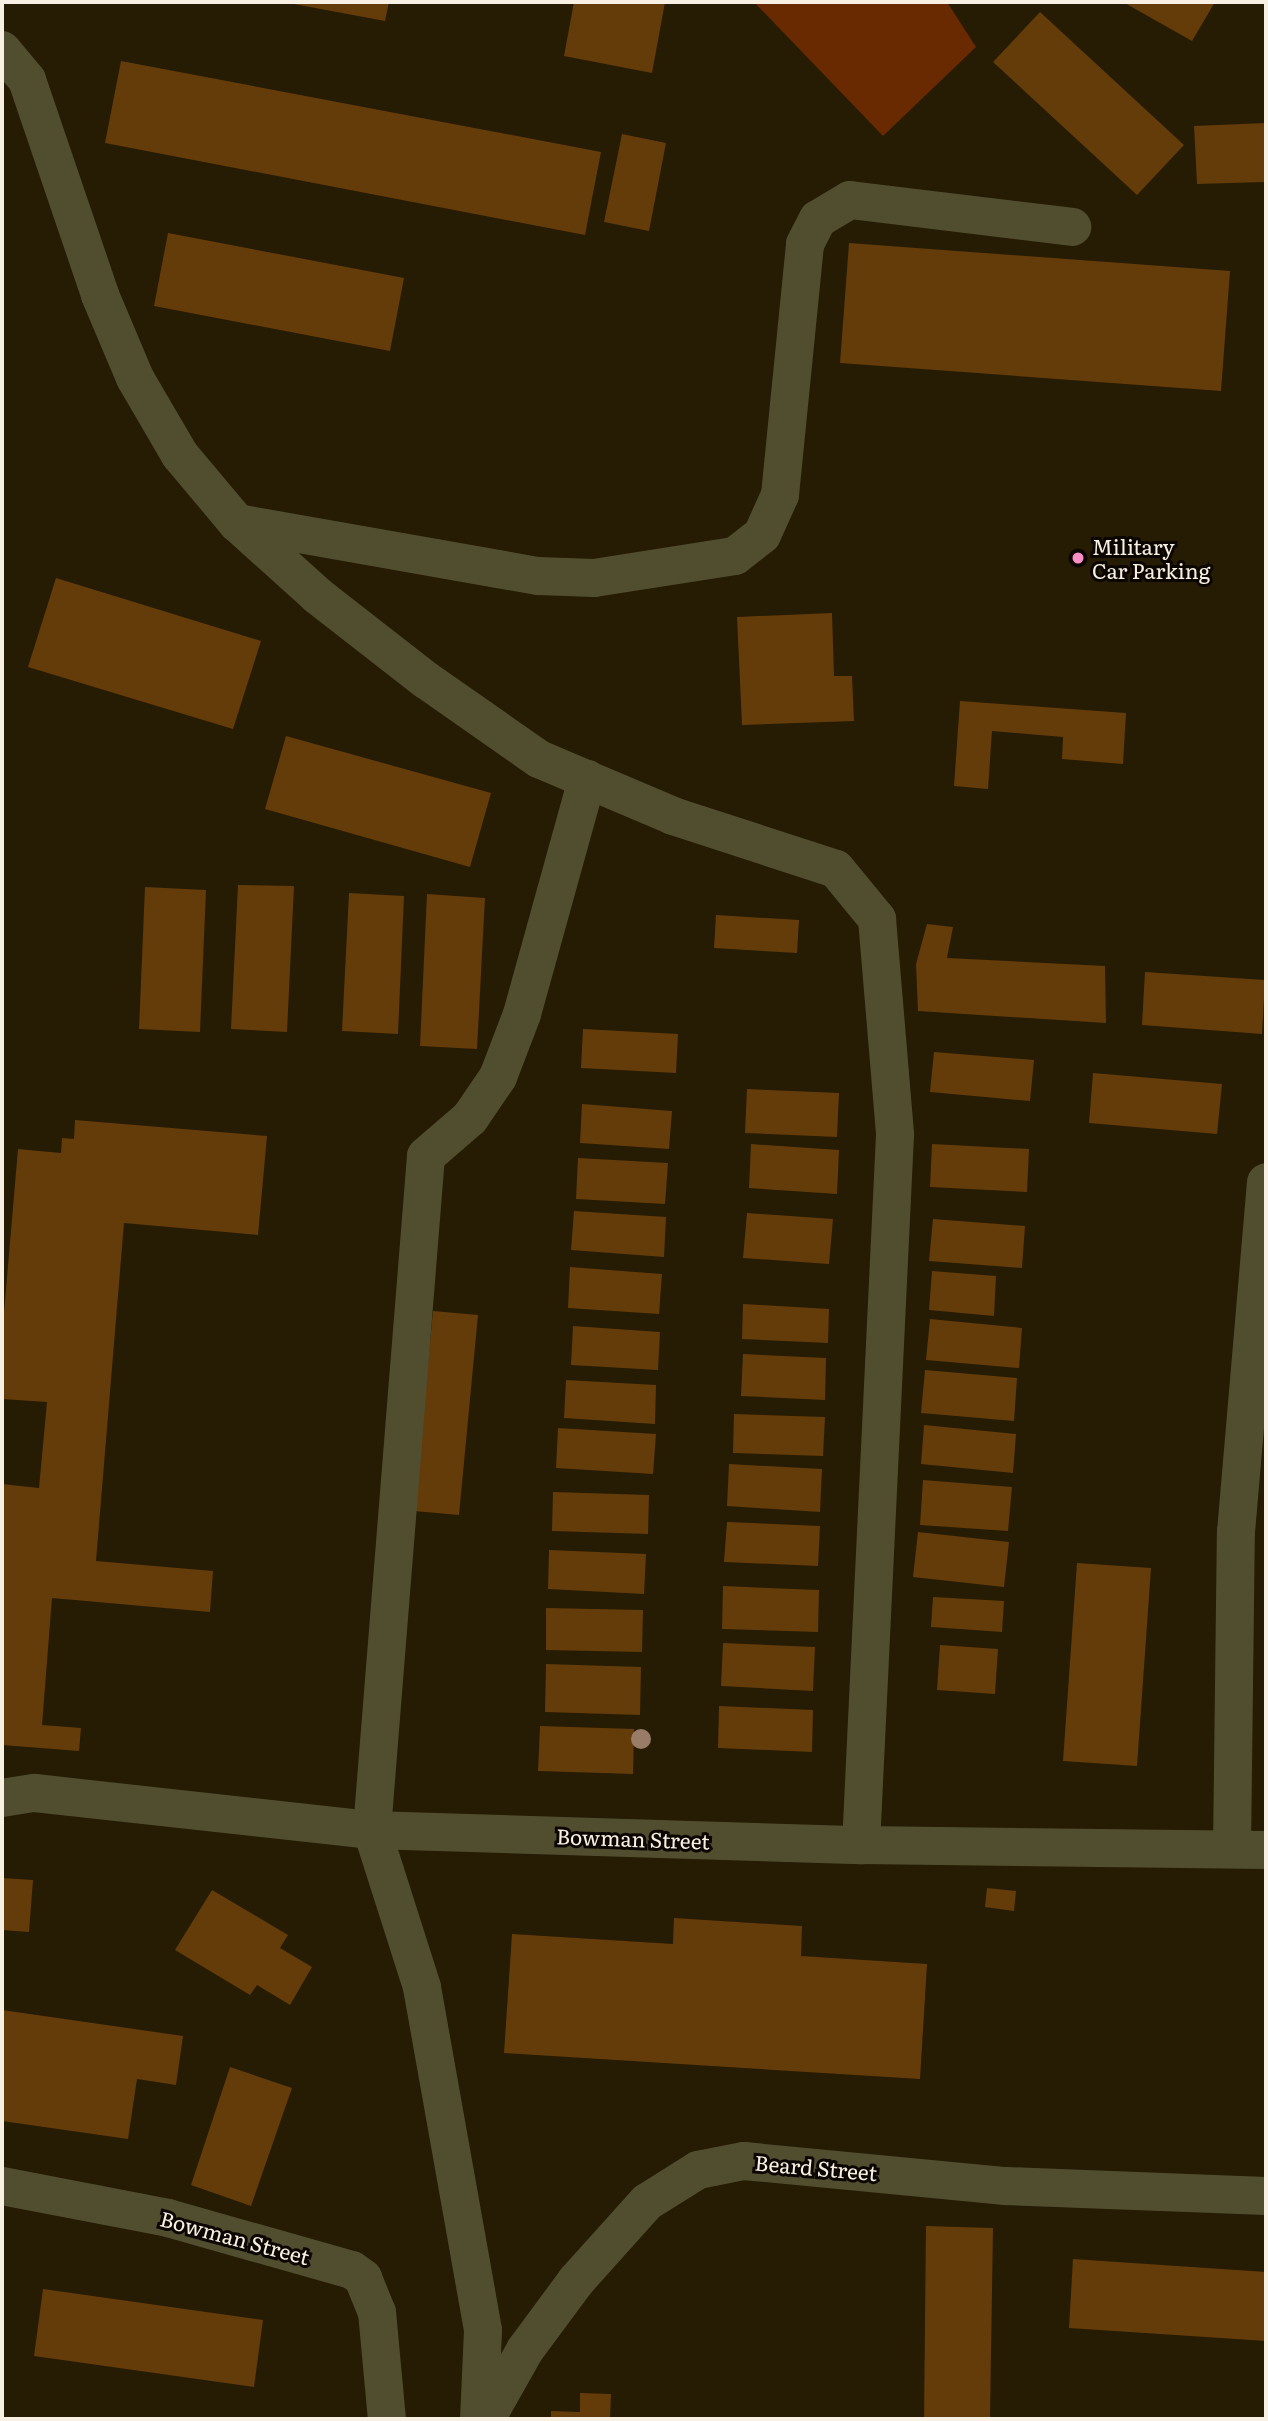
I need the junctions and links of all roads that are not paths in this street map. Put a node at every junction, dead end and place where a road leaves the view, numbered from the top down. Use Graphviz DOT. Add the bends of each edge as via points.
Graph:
graph roads {
  1 [pos="2,50"];
  2 [pos="1072,227"];
  3 [pos="237,523"];
  4 [pos="587,779"];
  5 [pos="1266,1182"];
  6 [pos="1251,1612"];
  7 [pos="2,1798"];
  8 [pos="372,1830"];
  9 [pos="861,1845"];
  10 [pos="1249,1849"];
  11 [pos="2,2186"];
  12 [pos="1266,2196"];
  13 [pos="387,2419"];
  14 [pos="479,2419"];
  15 [pos="486,2419"];
  1 -- 3 [label="lane" via="27,80 100,295 135,378 180,455"];
  2 -- 3 [label="lane" via="850,200 818,219 805,244 780,495 762,535 735,556 594,578 538,576"];
  3 -- 4 [label="lane" via="318,596 426,680 539,759"];
  4 -- 8 [label="lane" via="522,1014 498,1077 470,1118 426,1156"];
  4 -- 9 [label="lane" via="673,816 836,869 877,919 895,1135"];
  5 -- 6 [label="lane" via="1236,1532"];
  6 -- 10 [label="lane"];
  7 -- 8 [label="lane, Bowman Street" via="35,1793"];
  8 -- 9 [label="lane, Bowman Street"];
  8 -- 14 [label="lane" via="422,1987 483,2330"];
  9 -- 10 [label="lane, Bowman Street"];
  11 -- 13 [label="lane, Bowman Street" via="168,2218 352,2270 363,2277 377,2312"];
  12 -- 15 [label="lane, Beard Street" via="1006,2186 744,2161 698,2170 647,2202 576,2281 525,2350"];
}
